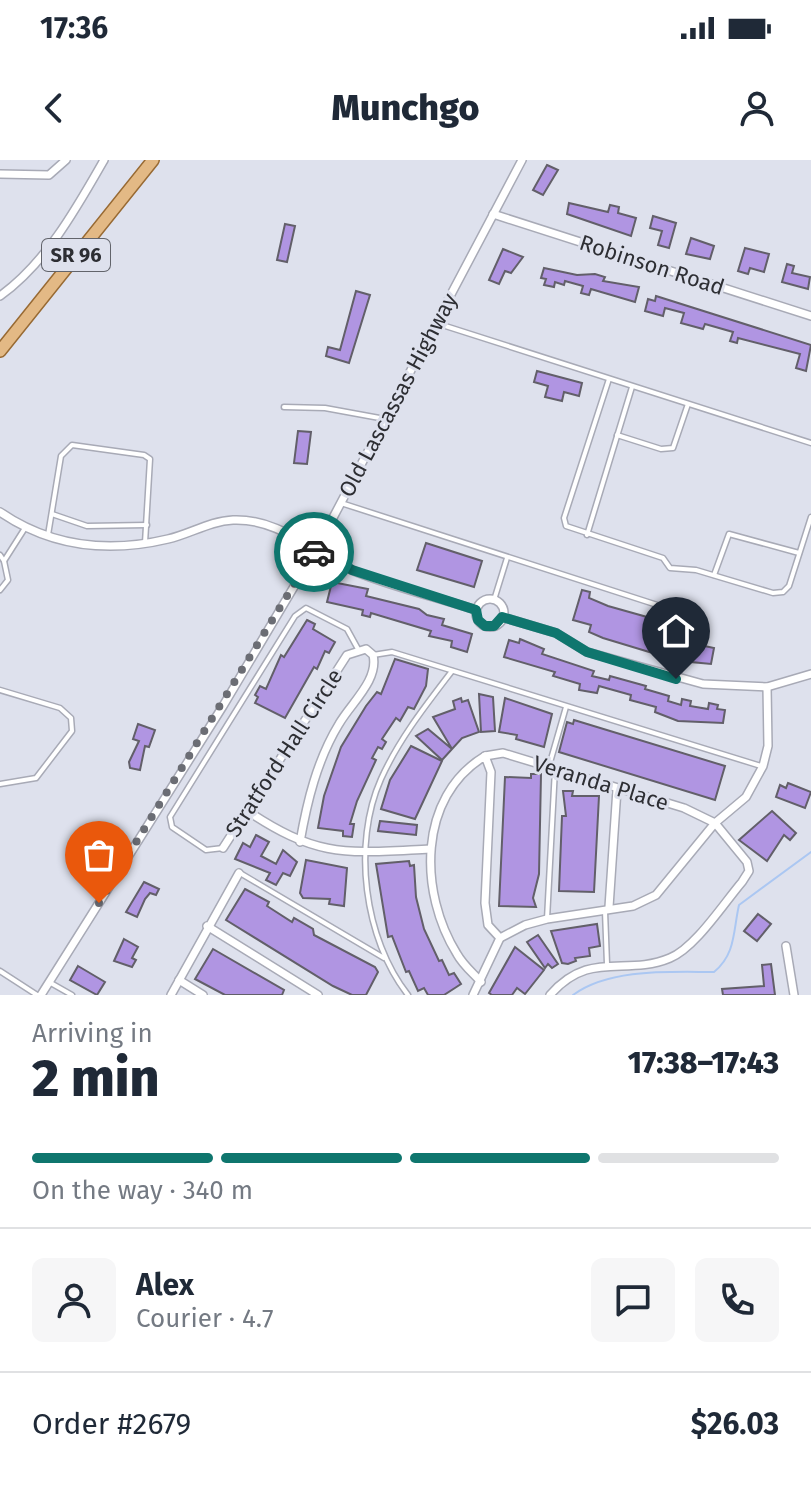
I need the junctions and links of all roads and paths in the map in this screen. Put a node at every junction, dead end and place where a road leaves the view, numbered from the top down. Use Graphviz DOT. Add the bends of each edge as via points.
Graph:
graph roads {
  1 [pos="66,160"];
  2 [pos="104,160"];
  3 [pos="153,160"];
  4 [pos="522,160"];
  5 [pos="0,174"];
  6 [pos="493,214"];
  7 [pos="0,296"];
  8 [pos="811,316"];
  9 [pos="436,323"];
  10 [pos="0,351"];
  11 [pos="609,379"];
  12 [pos="632,387"];
  13 [pos="688,404"];
  14 [pos="284,407"];
  15 [pos="385,419"];
  16 [pos="617,435"];
  17 [pos="811,443"];
  18 [pos="341,503"];
  19 [pos="0,512"];
  20 [pos="52,514"];
  21 [pos="811,517"];
  22 [pos="147,525"];
  23 [pos="25,528"];
  24 [pos="587,535"];
  25 [pos="48,538"];
  26 [pos="145,543"];
  27 [pos="317,548"];
  28 [pos="799,553"];
  29 [pos="0,555"];
  30 [pos="507,558"];
  31 [pos="4,561"];
  32 [pos="714,575"];
  33 [pos="0,590"];
  34 [pos="494,600"];
  35 [pos="476,610"];
  36 [pos="502,617"];
  37 [pos="358,649"];
  38 [pos="373,655"];
  39 [pos="452,671"];
  40 [pos="811,674"];
  41 [pos="676,679"];
  42 [pos="767,687"];
  43 [pos="0,690"];
  44 [pos="566,707"];
  45 [pos="485,756"];
  46 [pos="763,766"];
  47 [pos="552,768"];
  48 [pos="0,784"];
  49 [pos="617,789"];
  50 [pos="246,810"];
  51 [pos="715,823"];
  52 [pos="300,842"];
  53 [pos="223,848"];
  54 [pos="430,849"];
  55 [pos="366,852"];
  56 [pos="239,873"];
  57 [pos="607,908"];
  58 [pos="547,919"];
  59 [pos="207,926"];
  60 [pos="500,938"];
  61 [pos="786,946"];
  62 [pos="386,959"];
  63 [pos="607,964"];
  64 [pos="0,971"];
  65 [pos="179,980"];
  66 [pos="49,982"];
  67 [pos="481,982"];
  68 [pos="39,995"];
  69 [pos="72,995"];
  70 [pos="171,995"];
  71 [pos="203,995"];
  72 [pos="318,995"];
  73 [pos="408,995"];
  74 [pos="473,995"];
  75 [pos="550,995"];
  76 [pos="794,995"];
  1 -- 5 [label="street" via="49,175"];
  2 -- 7 [label="street" via="26,277"];
  3 -- 10 [label="main road, SR 96"];
  4 -- 6 [label="street, Old Lascassas Highway"];
  6 -- 8 [label="street, Robinson Road"];
  6 -- 9 [label="street, Old Lascassas Highway"];
  9 -- 11 [label="lane"];
  9 -- 15 [label="street, Old Lascassas Highway"];
  11 -- 12 [label="lane"];
  11 -- 24 [label="lane" via="564,518 566,526"];
  12 -- 13 [label="lane"];
  12 -- 16 [label="lane"];
  13 -- 16 [label="lane" via="673,448"];
  13 -- 17 [label="lane"];
  14 -- 15 [label="lane"];
  15 -- 18 [label="street, Old Lascassas Highway"];
  16 -- 24 [label="lane"];
  18 -- 27 [label="street, Old Lascassas Highway"];
  18 -- 30 [label="lane"];
  19 -- 23 [label="street"];
  20 -- 22 [label="lane" via="87,526"];
  20 -- 22 [label="lane" via="61,456 72,445 150,459"];
  20 -- 25 [label="lane"];
  21 -- 28 [label="lane"];
  22 -- 26 [label="lane"];
  23 -- 25 [label="street"];
  23 -- 31 [label="lane"];
  24 -- 32 [label="lane" via="663,558 670,568"];
  25 -- 26 [label="street" via="106,547"];
  26 -- 27 [label="street" via="232,520 264,524"];
  27 -- 35 [label="street" via="352,570"];
  27 -- 66 [label="street, Old Lascassas Highway"];
  28 -- 32 [label="lane" via="783,592"];
  28 -- 32 [label="lane" via="729,534"];
  29 -- 31 [label="lane"];
  30 -- 34 [label="lane"];
  30 -- 41 [label="lane" via="679,612 691,629"];
  31 -- 33 [label="lane" via="8,580"];
  34 -- 35 [label="street" via="485,600"];
  34 -- 36 [label="street" via="501,605"];
  35 -- 36 [label="street" via="485,626 494,626"];
  36 -- 41 [label="street" via="556,633 587,652"];
  37 -- 38 [label="street, Stratford Hall Circle"];
  37 -- 50 [label="street, Stratford Hall Circle" via="347,655"];
  37 -- 53 [label="lane" via="347,629 306,608 295,616 170,817 172,827 206,850"];
  38 -- 39 [label="lane" via="392,652"];
  38 -- 52 [label="street, Stratford Hall Circle" via="374,675 336,727 317,770"];
  39 -- 44 [label="lane"];
  39 -- 55 [label="lane" via="403,737 381,780"];
  40 -- 42 [label="street"];
  41 -- 42 [label="street"];
  42 -- 46 [label="street"];
  43 -- 48 [label="lane" via="60,708 71,718 72,731 36,778"];
  44 -- 46 [label="lane"];
  44 -- 47 [label="lane"];
  45 -- 47 [label="street, Veranda Place" via="503,753"];
  45 -- 54 [label="street" via="455,780"];
  45 -- 60 [label="street" via="491,772 485,903 488,925"];
  46 -- 51 [label="street" via="746,797"];
  47 -- 49 [label="street, Veranda Place"];
  47 -- 58 [label="lane"];
  49 -- 51 [label="street, Veranda Place" via="684,808"];
  49 -- 57 [label="street"];
  50 -- 52 [label="street"];
  50 -- 53 [label="street, Stratford Hall Circle"];
  51 -- 57 [label="street" via="656,895 633,906"];
  51 -- 63 [label="street" via="747,862 749,871 742,882 683,951 654,964"];
  52 -- 55 [label="street" via="330,851"];
  54 -- 55 [label="street"];
  54 -- 67 [label="street" via="431,891 440,920 458,956"];
  55 -- 62 [label="lane" via="369,899"];
  56 -- 59 [label="street"];
  56 -- 62 [label="lane"];
  57 -- 58 [label="street"];
  57 -- 63 [label="lane"];
  58 -- 60 [label="street"];
  59 -- 65 [label="street"];
  59 -- 72 [label="street"];
  60 -- 67 [label="street"];
  61 -- 76 [label="street"];
  62 -- 73 [label="lane"];
  63 -- 75 [label="street" via="584,970"];
  64 -- 68 [label="lane"];
  65 -- 70 [label="street"];
  65 -- 71 [label="street"];
  66 -- 68 [label="street, Old Lascassas Highway"];
  66 -- 69 [label="lane"];
  67 -- 74 [label="street"];
}
